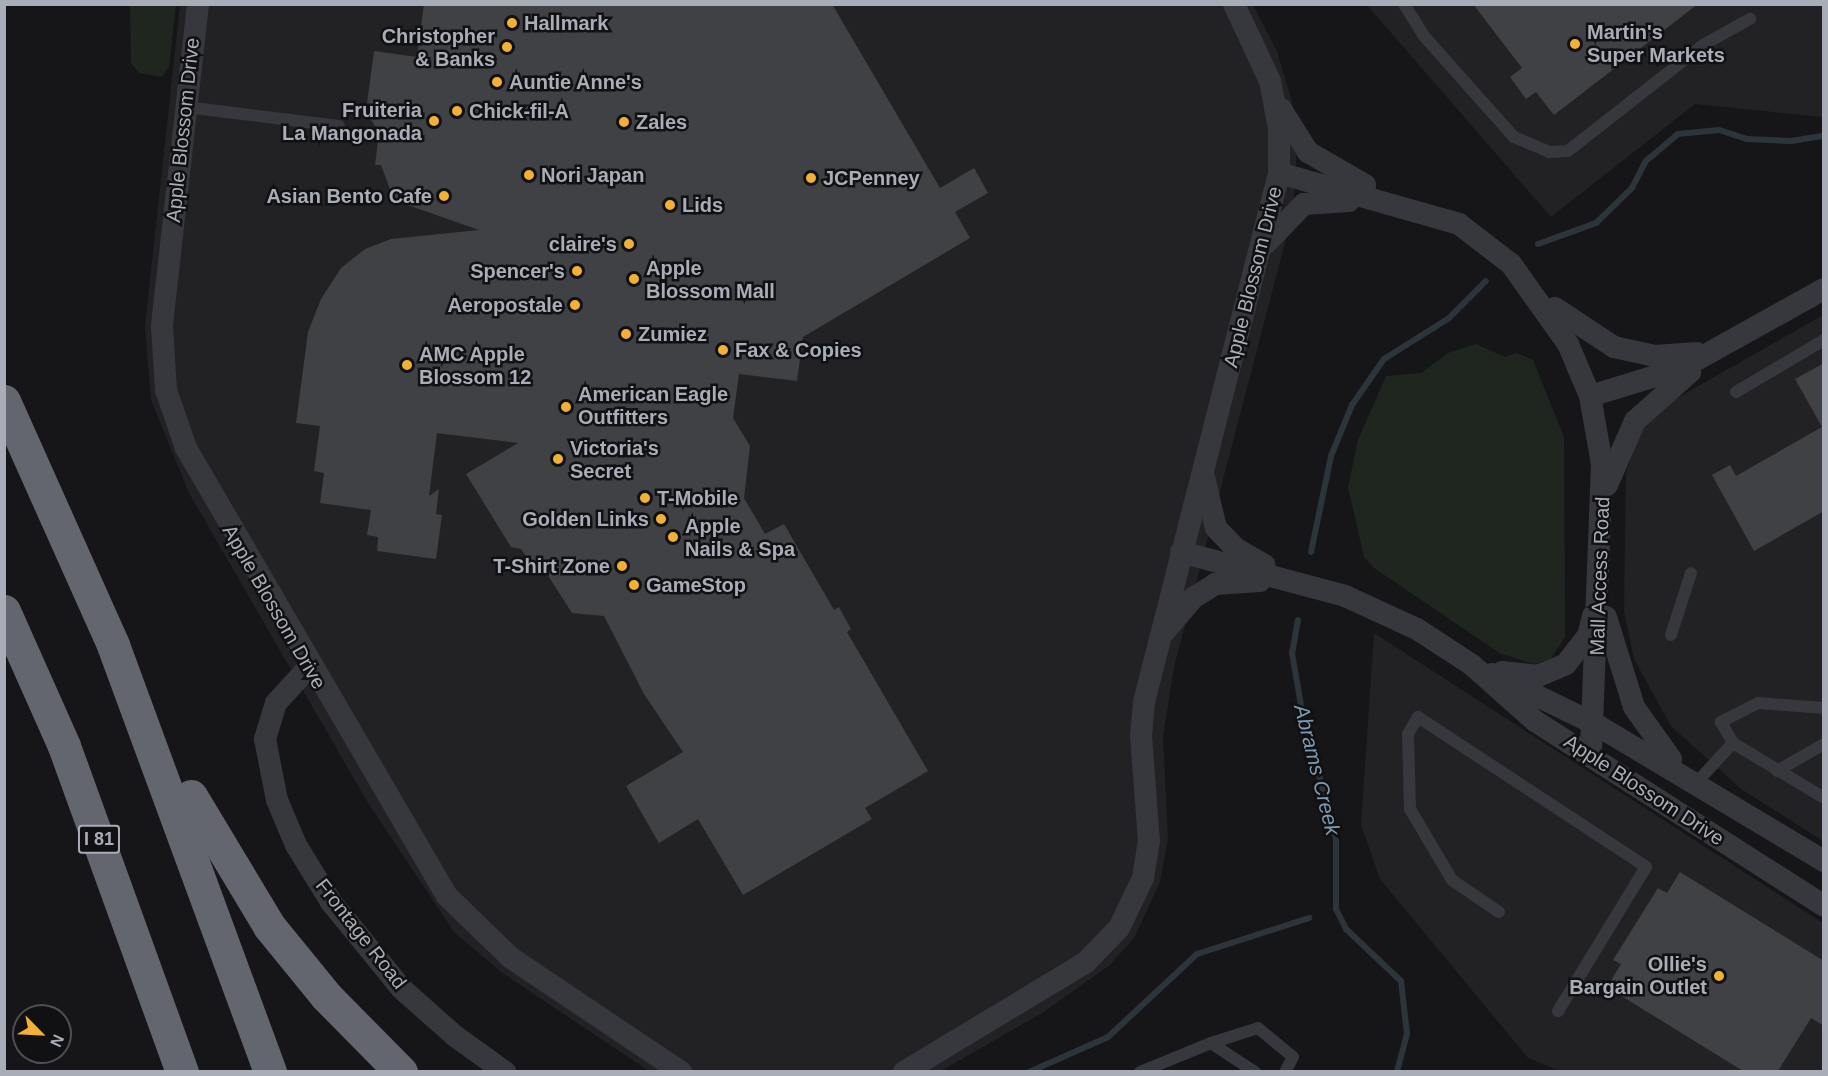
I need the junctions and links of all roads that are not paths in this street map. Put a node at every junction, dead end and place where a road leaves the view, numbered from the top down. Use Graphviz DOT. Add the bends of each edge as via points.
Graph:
graph roads {
  1 [pos="198,4"];
  2 [pos="1234,4"];
  3 [pos="1404,4"];
  4 [pos="1750,19"];
  5 [pos="1273,94"];
  6 [pos="186,107"];
  7 [pos="339,126"];
  8 [pos="1279,173"];
  9 [pos="1415,209"];
  10 [pos="1261,249"];
  11 [pos="1533,289"];
  12 [pos="1824,289"];
  13 [pos="1824,340"];
  14 [pos="1716,350"];
  15 [pos="1736,392"];
  16 [pos="1590,396"];
  17 [pos="4,400"];
  18 [pos="1203,471"];
  19 [pos="1603,496"];
  20 [pos="1181,552"];
  21 [pos="1691,573"];
  22 [pos="1298,582"];
  23 [pos="1600,592"];
  24 [pos="4,611"];
  25 [pos="1671,635"];
  26 [pos="1159,637"];
  27 [pos="113,645"];
  28 [pos="1472,665"];
  29 [pos="309,667"];
  30 [pos="1824,708"];
  31 [pos="1595,724"];
  32 [pos="1733,743"];
  33 [pos="1824,744"];
  34 [pos="1591,757"];
  35 [pos="1777,771"];
  36 [pos="1697,782"];
  37 [pos="1824,798"];
  38 [pos="1824,861"];
  39 [pos="1824,906"];
  40 [pos="1499,912"];
  41 [pos="1558,1011"];
  42 [pos="1210,1043"];
  43 [pos="182,1071"];
  44 [pos="270,1071"];
  45 [pos="401,1071"];
  46 [pos="506,1071"];
  47 [pos="681,1071"];
  48 [pos="904,1071"];
  49 [pos="1140,1071"];
  50 [pos="1255,1071"];
  51 [pos="1286,1071"];
  1 -- 6 [label="street, Apple Blossom Drive"];
  2 -- 5 [label="street, Apple Blossom Drive"];
  3 -- 4 [label="lane" via="1423,35 1514,138 1549,152 1568,151 1703,45"];
  5 -- 8 [label="street, Apple Blossom Drive"];
  5 -- 9 [label="street" via="1308,152"];
  6 -- 7 [label="lane"];
  6 -- 29 [label="street, Apple Blossom Drive" via="162,327 166,390 203,485"];
  8 -- 9 [label="street, Mall Access Road"];
  8 -- 10 [label="street, Apple Blossom Drive"];
  9 -- 10 [label="street" via="1313,200 1295,210"];
  9 -- 11 [label="street, Mall Access Road" via="1478,236"];
  10 -- 18 [label="street, Apple Blossom Drive"];
  11 -- 14 [label="street" via="1588,336 1614,348 1676,357"];
  11 -- 16 [label="street, Mall Access Road" via="1568,344"];
  12 -- 14 [label="street"];
  13 -- 15 [label="lane"];
  14 -- 16 [label="street" via="1656,378"];
  14 -- 19 [label="street" via="1635,421"];
  16 -- 19 [label="street, Mall Access Road"];
  17 -- 27 [label="highway"];
  18 -- 20 [label="street, Apple Blossom Drive"];
  18 -- 22 [label="street" via="1212,516 1223,538"];
  19 -- 23 [label="street, Mall Access Road"];
  20 -- 22 [label="street, Apple Blossom Drive"];
  20 -- 26 [label="street, Apple Blossom Drive"];
  21 -- 25 [label="lane"];
  22 -- 26 [label="street" via="1215,584 1193,598"];
  22 -- 28 [label="street, Apple Blossom Drive" via="1382,610"];
  23 -- 28 [label="street" via="1588,636 1566,664 1552,673 1519,676"];
  23 -- 31 [label="street, Mall Access Road"];
  23 -- 36 [label="street" via="1617,661 1645,730"];
  24 -- 43 [label="highway, I 81" via="68,758"];
  26 -- 48 [label="street, Apple Blossom Drive" via="1140,736 1148,852 1130,910 1112,936 1075,970"];
  27 -- 44 [label="highway"];
  27 -- 45 [label="highway" via="210,831 269,926 326,996"];
  28 -- 31 [label="street, Apple Blossom Drive"];
  28 -- 34 [label="street, Apple Blossom Drive" via="1535,721"];
  29 -- 46 [label="street, Frontage Road" via="276,703 265,740 277,800 296,844 331,902 402,989 454,1036"];
  29 -- 47 [label="street, Apple Blossom Drive" via="430,869 467,920 511,958"];
  30 -- 32 [label="lane" via="1750,705 1721,722"];
  31 -- 34 [label="street, Mall Access Road"];
  31 -- 36 [label="street, Apple Blossom Drive"];
  32 -- 35 [label="lane"];
  32 -- 36 [label="lane"];
  33 -- 35 [label="lane"];
  34 -- 39 [label="street, Apple Blossom Drive"];
  35 -- 37 [label="lane"];
  36 -- 38 [label="street, Apple Blossom Drive"];
  40 -- 41 [label="lane" via="1452,880 1410,809 1408,734 1418,717 1646,867"];
  42 -- 49 [label="lane"];
  42 -- 50 [label="lane"];
  42 -- 51 [label="lane" via="1258,1028 1293,1057"];
}
